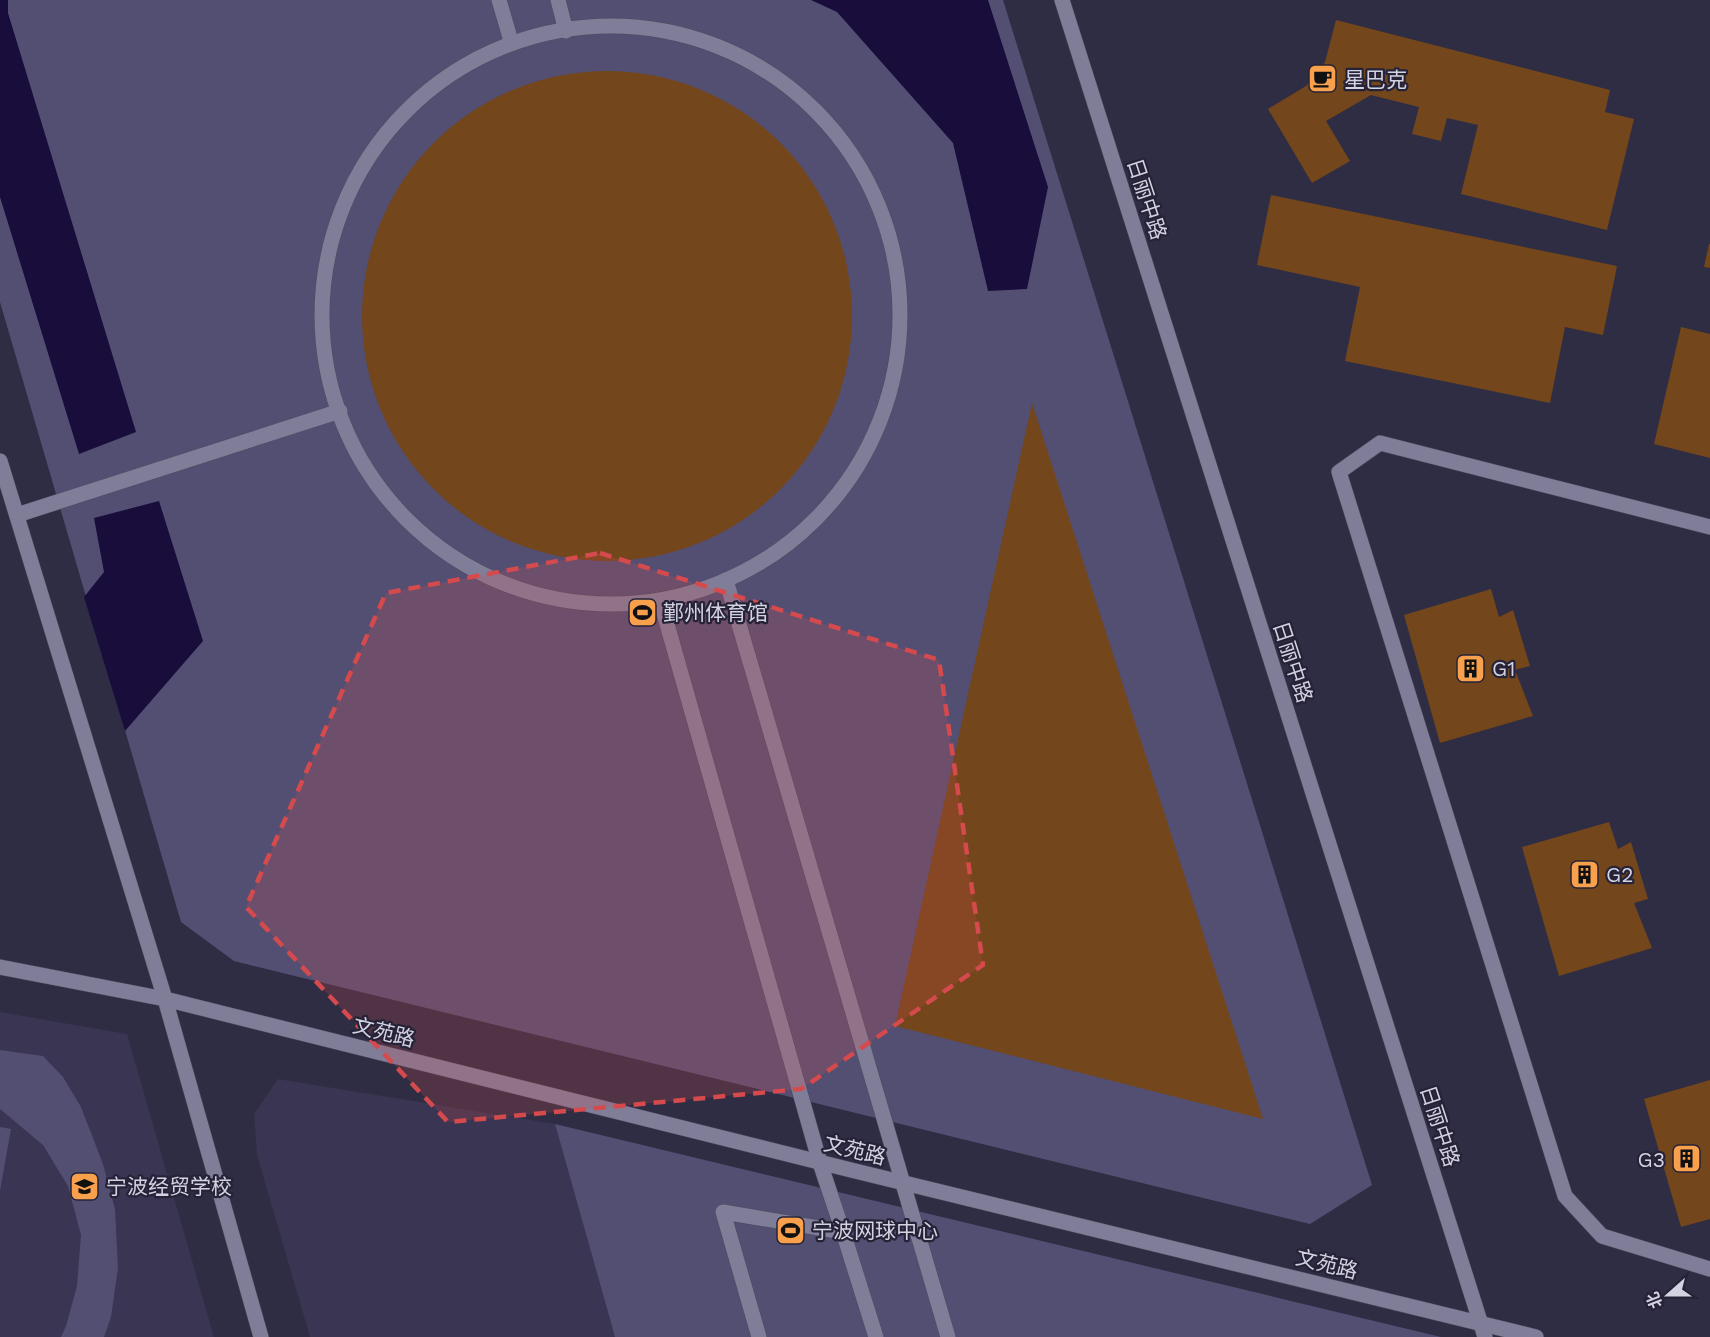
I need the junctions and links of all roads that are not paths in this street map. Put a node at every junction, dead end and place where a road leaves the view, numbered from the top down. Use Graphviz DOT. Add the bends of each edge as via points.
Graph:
graph roads {
  1 [pos="499,0"];
  2 [pos="558,0"];
  3 [pos="1062,0"];
  4 [pos="566,31"];
  5 [pos="511,41"];
  6 [pos="340,411"];
  7 [pos="0,461"];
  8 [pos="17,515"];
  9 [pos="1710,527"];
  10 [pos="726,580"];
  11 [pos="662,603"];
  12 [pos="0,967"];
  13 [pos="165,999"];
  14 [pos="820,1163"];
  15 [pos="903,1183"];
  16 [pos="843,1232"];
  17 [pos="1710,1269"];
  18 [pos="1480,1322"];
  19 [pos="261,1337"];
  20 [pos="759,1337"];
  21 [pos="876,1337"];
  22 [pos="948,1337"];
  23 [pos="1485,1337"];
  24 [pos="1536,1337"];
  1 -- 5 [label="street"];
  2 -- 4 [label="street"];
  3 -- 18 [label="street, 日丽中路"];
  4 -- 5 [label="street"];
  4 -- 10 [label="street" via="606,23 701,38 786,83 852,153 892,242 901,338 878,431 826,512 751,571"];
  5 -- 6 [label="street" via="428,88 364,160 328,248 322,344"];
  6 -- 8 [label="street"];
  6 -- 11 [label="street" via="347,436 400,515 476,573 566,604"];
  7 -- 8 [label="street"];
  8 -- 13 [label="street"];
  9 -- 17 [label="street" via="1380,443 1339,471 1565,1196 1602,1236"];
  10 -- 11 [label="street"];
  10 -- 15 [label="street"];
  11 -- 14 [label="street"];
  12 -- 13 [label="street, 文苑路"];
  13 -- 14 [label="street, 文苑路"];
  13 -- 19 [label="street"];
  14 -- 15 [label="street, 文苑路"];
  14 -- 16 [label="street"];
  15 -- 18 [label="street, 文苑路"];
  15 -- 22 [label="street"];
  16 -- 20 [label="street" via="723,1212"];
  16 -- 21 [label="street"];
  18 -- 23 [label="street, 日丽中路"];
  18 -- 24 [label="street, 文苑路"];
}
